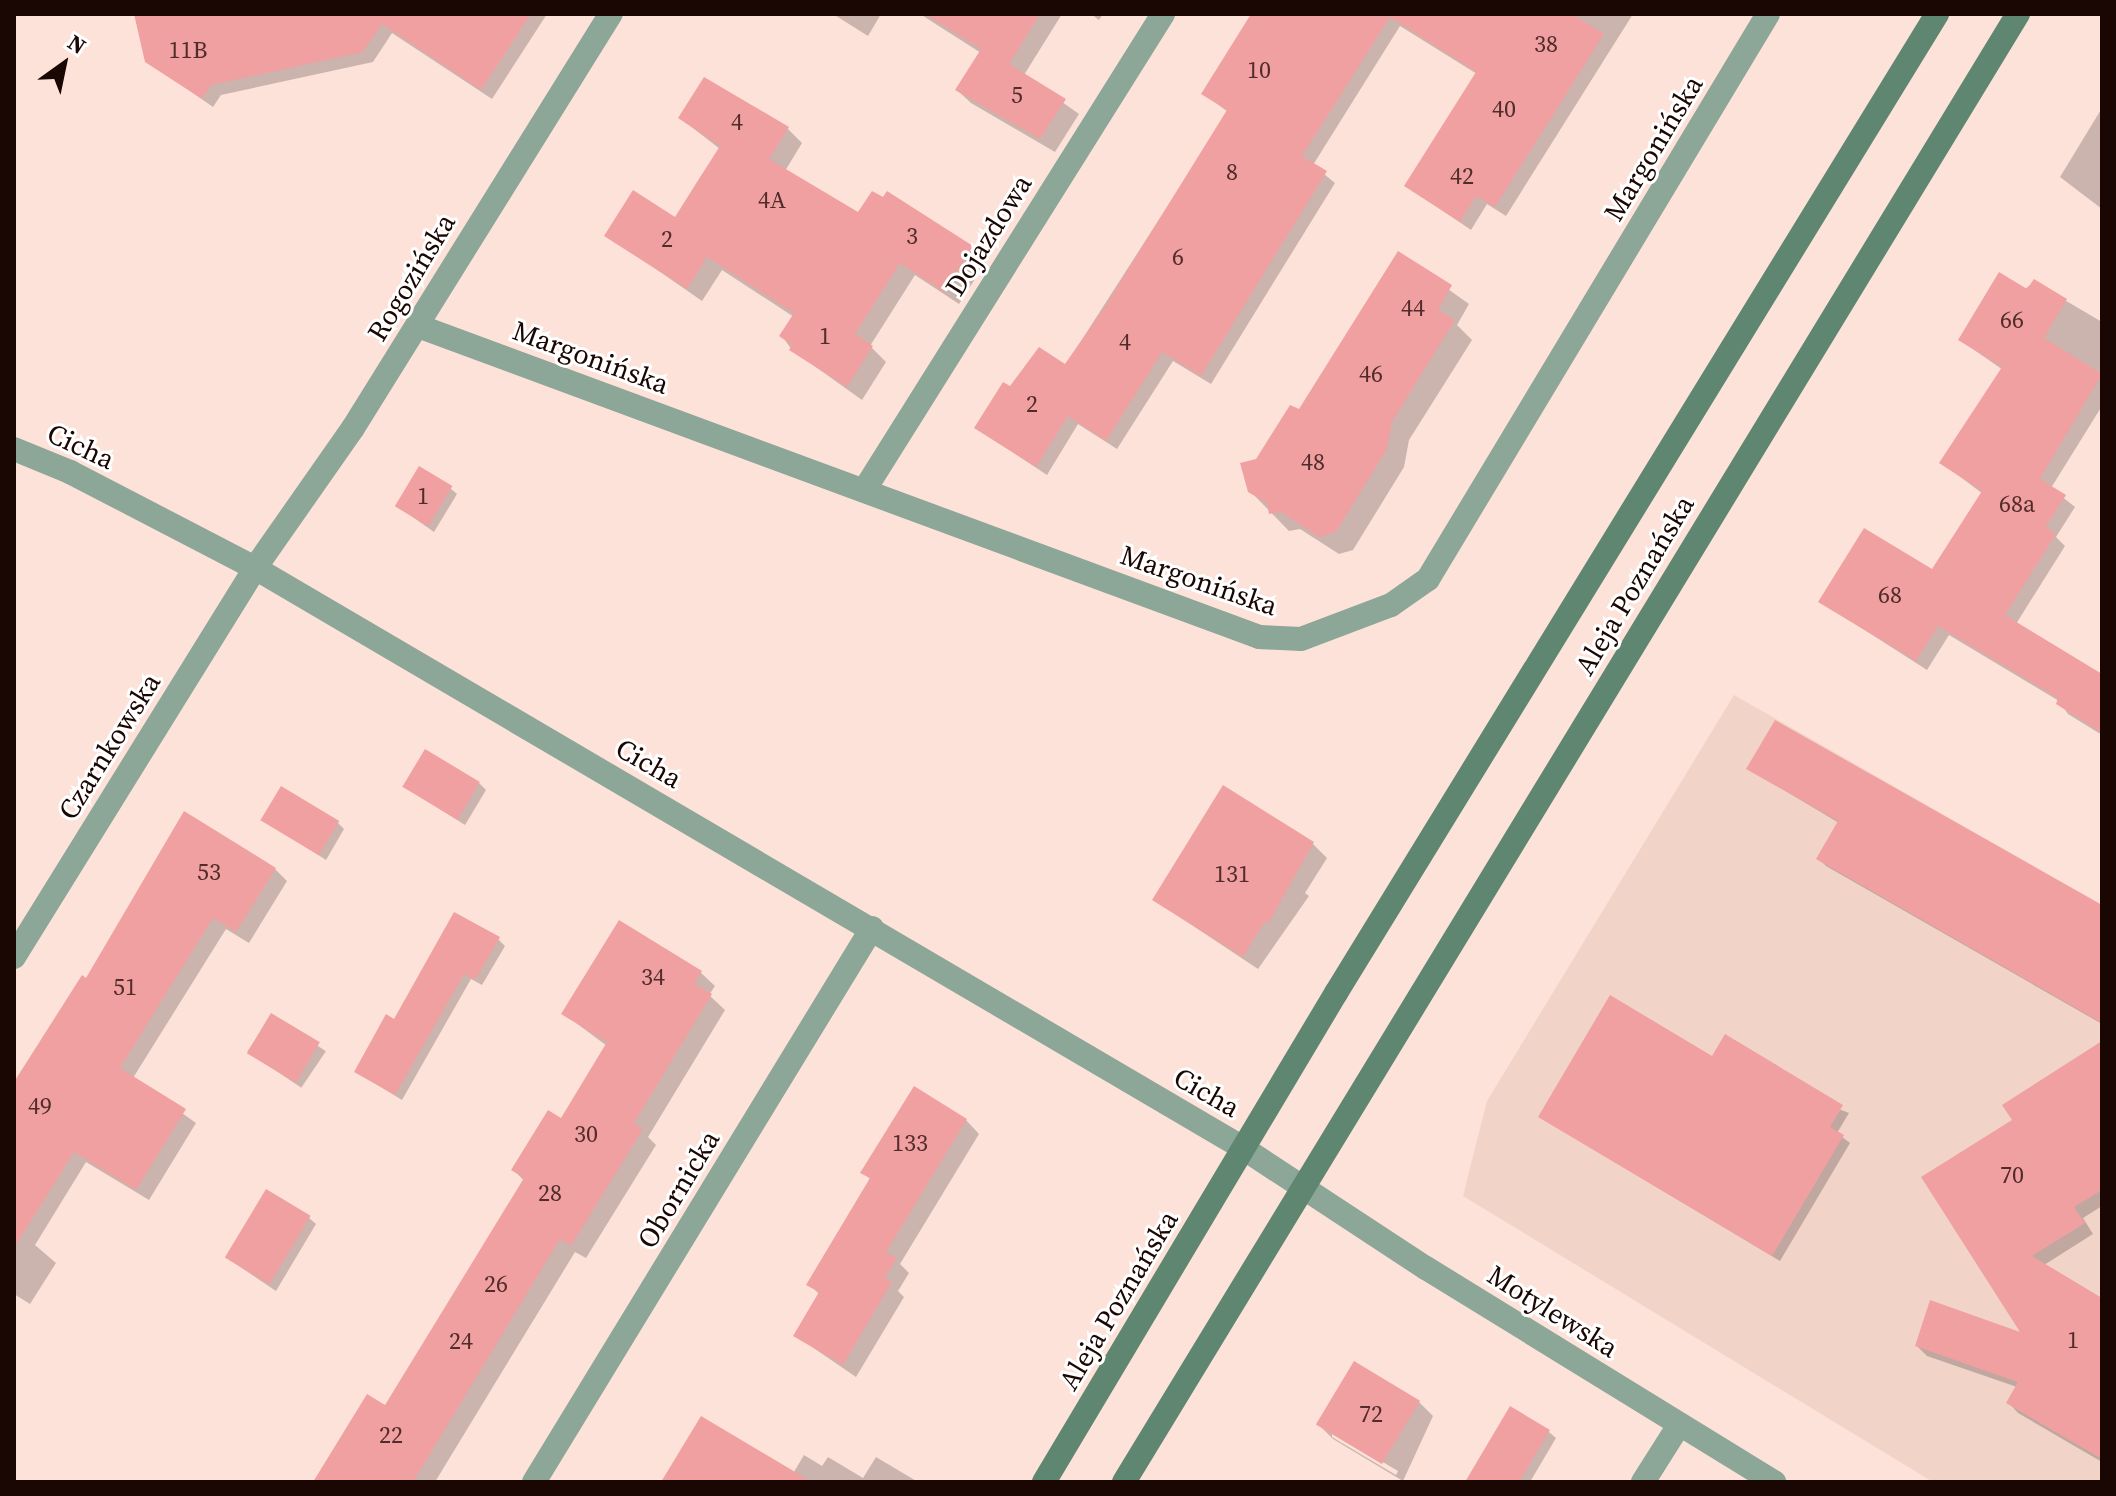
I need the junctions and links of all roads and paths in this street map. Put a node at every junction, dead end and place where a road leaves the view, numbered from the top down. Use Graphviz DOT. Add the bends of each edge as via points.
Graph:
graph roads {
  1 [pos="611,14"];
  2 [pos="1163,14"];
  3 [pos="1768,14"];
  4 [pos="1937,14"];
  5 [pos="2018,14"];
  6 [pos="418,326"];
  7 [pos="14,449"];
  8 [pos="865,489"];
  9 [pos="255,568"];
  10 [pos="872,928"];
  11 [pos="14,957"];
  12 [pos="1243,1148"];
  13 [pos="1302,1187"];
  14 [pos="1679,1425"];
  15 [pos="534,1482"];
  16 [pos="1044,1482"];
  17 [pos="1124,1482"];
  18 [pos="1643,1482"];
  19 [pos="1774,1482"];
  1 -- 6 [label="street, Rogozińska"];
  2 -- 8 [label="street, Dojazdowa"];
  3 -- 8 [label="street, Margonińska" via="1428,579 1391,605 1301,639 1259,637"];
  4 -- 12 [label="main road, Aleja Poznańska"];
  5 -- 13 [label="main road, Aleja Poznańska"];
  6 -- 8 [label="street, Margonińska"];
  6 -- 9 [label="street, Rogozińska"];
  7 -- 9 [label="street, Cicha" via="70,472"];
  9 -- 10 [label="street, Cicha"];
  9 -- 11 [label="street, Czarnkowska"];
  10 -- 12 [label="street, Cicha"];
  10 -- 15 [label="street, Obornicka"];
  12 -- 13 [label="street"];
  12 -- 16 [label="main road, Aleja Poznańska"];
  13 -- 14 [label="street, Motylewska"];
  13 -- 17 [label="main road, Aleja Poznańska"];
  14 -- 18 [label="street"];
  14 -- 19 [label="street, Motylewska"];
}
